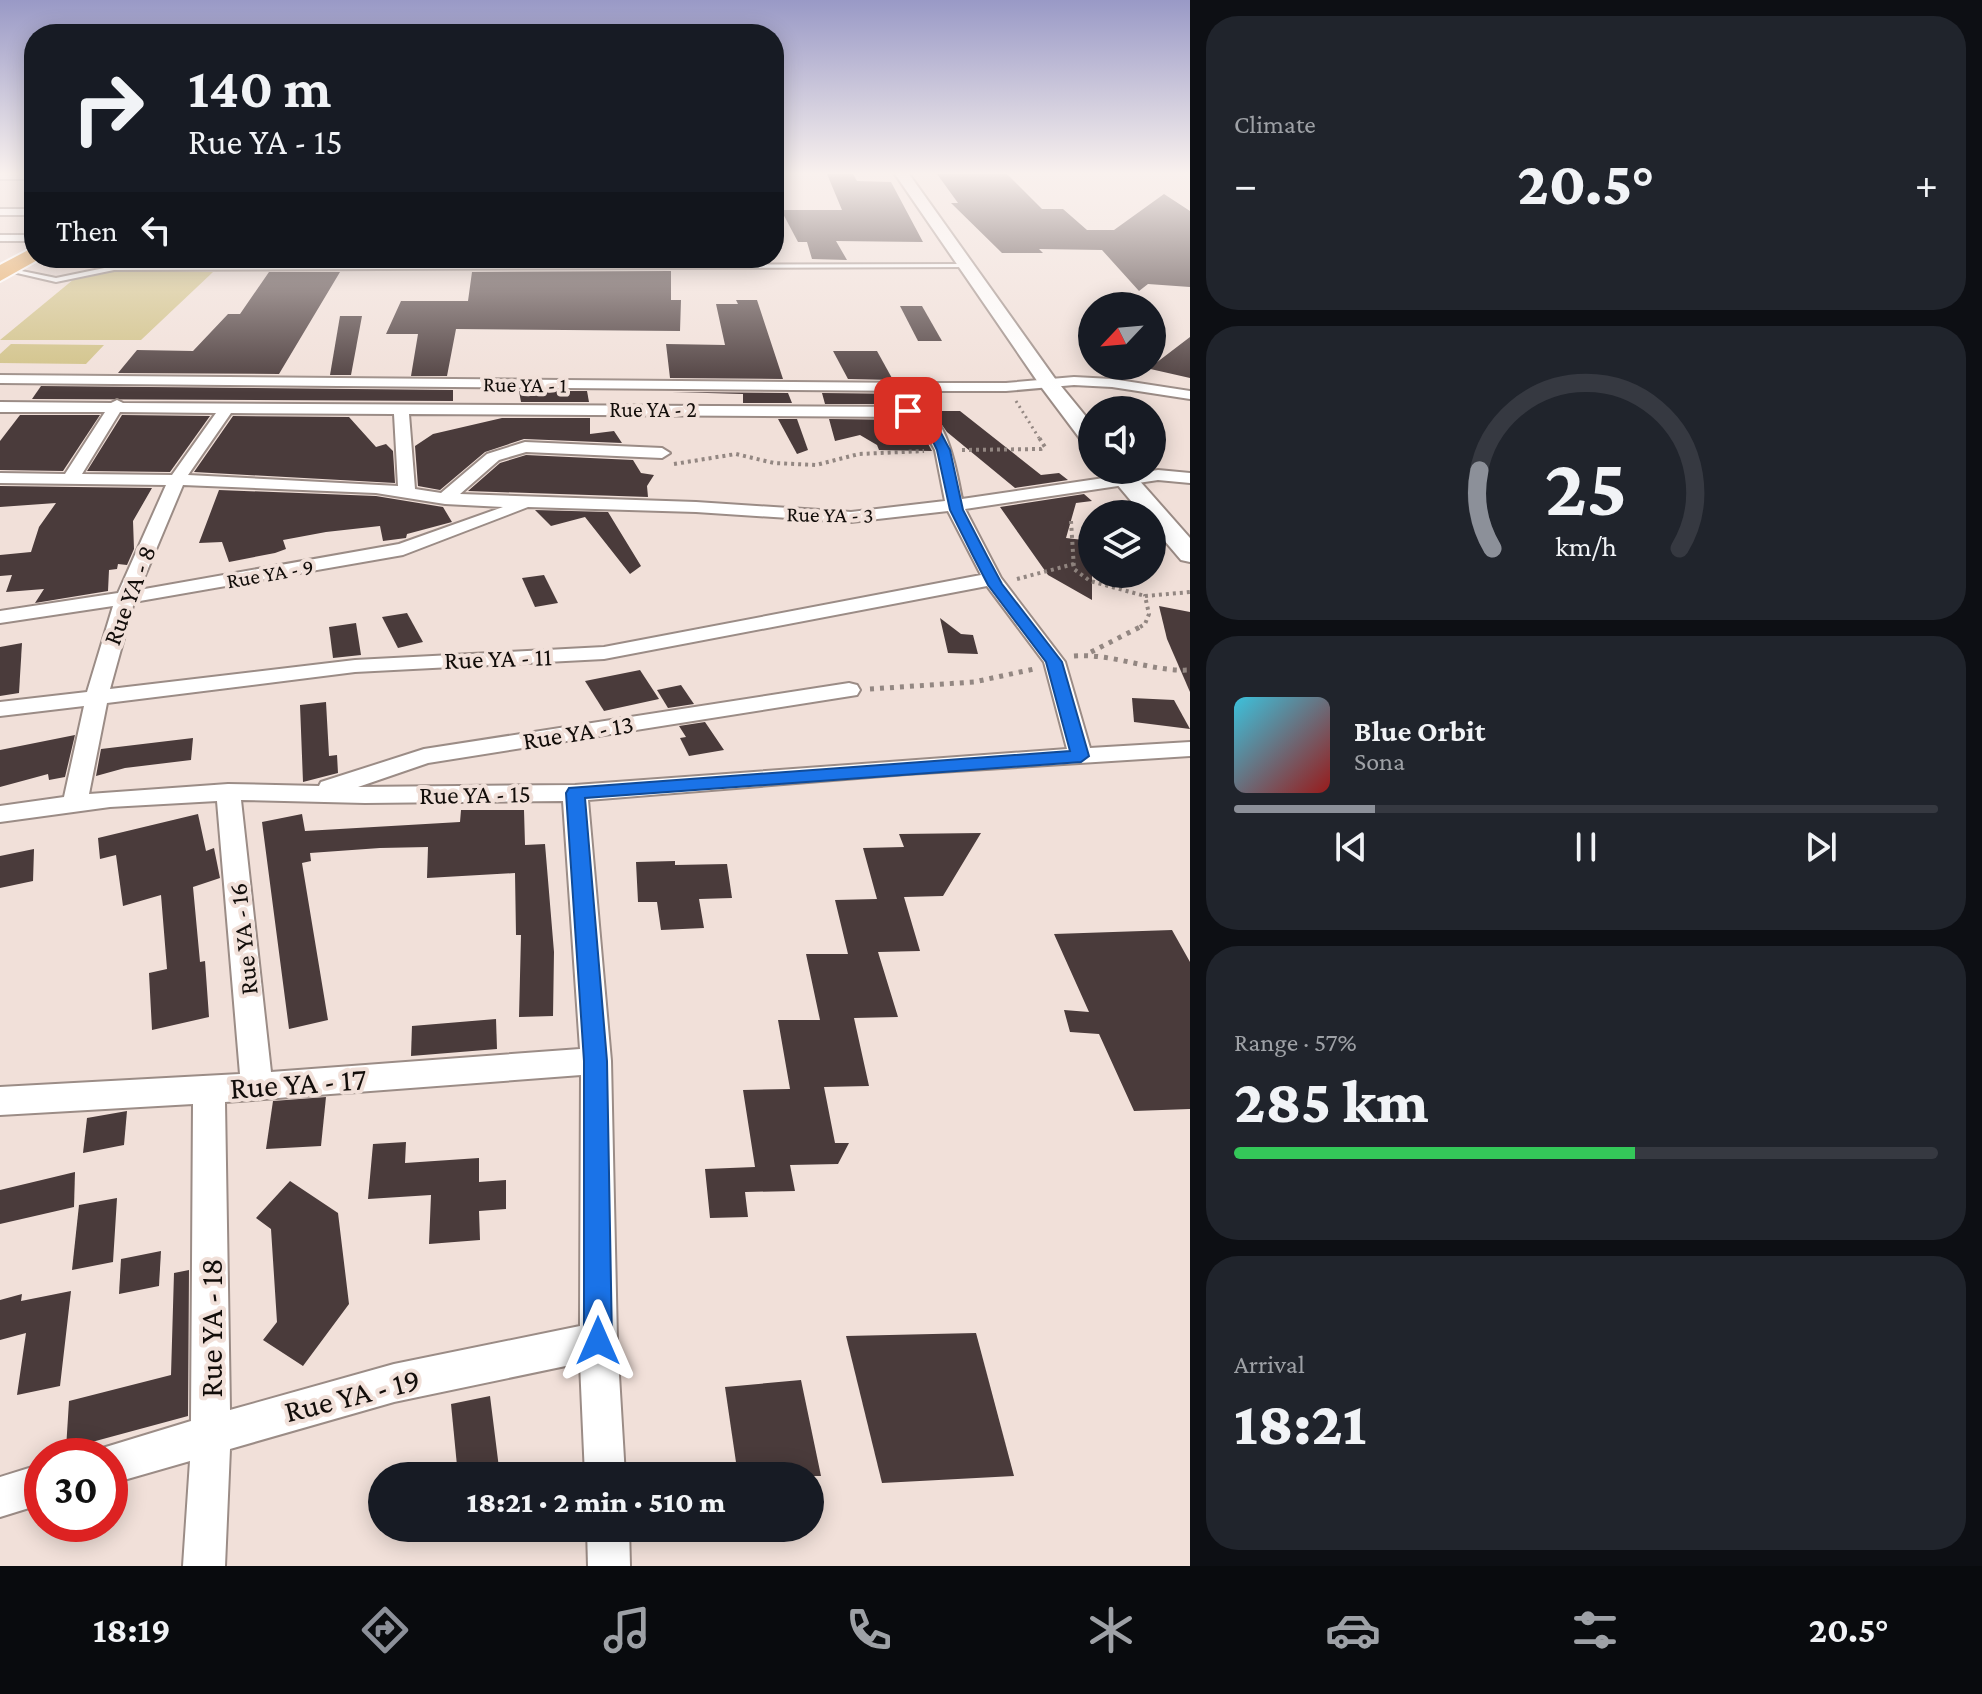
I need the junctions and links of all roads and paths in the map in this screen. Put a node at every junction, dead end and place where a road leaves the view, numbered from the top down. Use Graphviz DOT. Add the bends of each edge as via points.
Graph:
graph roads {
  1 [pos="954,247"];
  2 [pos="24,259"];
  3 [pos="784,266"];
  4 [pos="968,266"];
  5 [pos="114,268"];
  6 [pos="3,272"];
  7 [pos="0,379"];
  8 [pos="1049,384"];
  9 [pos="1006,387"];
  10 [pos="1190,395"];
  11 [pos="117,405"];
  12 [pos="228,406"];
  13 [pos="7,407"];
  14 [pos="401,407"];
  15 [pos="1078,421"];
  16 [pos="0,424"];
  17 [pos="943,450"];
  18 [pos="666,459"];
  19 [pos="1166,476"];
  20 [pos="0,478"];
  21 [pos="71,478"];
  22 [pos="1190,478"];
  23 [pos="177,480"];
  24 [pos="1078,483"];
  25 [pos="1129,484"];
  26 [pos="407,492"];
  27 [pos="445,499"];
  28 [pos="533,502"];
  29 [pos="955,505"];
  30 [pos="1071,521"];
  31 [pos="1190,554"];
  32 [pos="1074,564"];
  33 [pos="992,579"];
  34 [pos="1190,592"];
  35 [pos="1145,596"];
  36 [pos="124,598"];
  37 [pos="0,617"];
  38 [pos="1090,653"];
  39 [pos="1054,662"];
  40 [pos="1190,670"];
  41 [pos="849,690"];
  42 [pos="94,699"];
  43 [pos="0,709"];
  44 [pos="1190,749"];
  45 [pos="1081,756"];
  46 [pos="228,792"];
  47 [pos="575,793"];
  48 [pos="311,794"];
  49 [pos="75,803"];
  50 [pos="0,814"];
  51 [pos="596,1061"];
  52 [pos="257,1086"];
  53 [pos="209,1090"];
  54 [pos="0,1101"];
  55 [pos="598,1341"];
  56 [pos="211,1433"];
  57 [pos="128,1458"];
  58 [pos="604,1462"];
  59 [pos="24,1490"];
  60 [pos="0,1497"];
  61 [pos="608,1542"];
  62 [pos="204,1566"];
  63 [pos="609,1566"];
  1 -- 4 [label="main road"];
  2 -- 6 [label="highway"];
  3 -- 4 [label="lane"];
  4 -- 8 [label="main road"];
  5 -- 6 [label="lane" via="56,280"];
  7 -- 9 [label="street, Rue YA - 1"];
  8 -- 9 [label="street, Rue YA - 1"];
  8 -- 10 [label="street, Rue YA - 1" via="1112,383"];
  8 -- 15 [label="main road"];
  9 -- 17 [label="path" via="1045,447"];
  11 -- 12 [label="street, Rue YA - 2"];
  11 -- 13 [label="street, Rue YA - 2"];
  11 -- 21 [label="street"];
  12 -- 14 [label="street, Rue YA - 2"];
  12 -- 23 [label="street, Rue YA - 8"];
  13 -- 16 [label="street"];
  14 -- 17 [label="street, Rue YA - 2" via="915,411 926,416"];
  14 -- 26 [label="street"];
  17 -- 18 [label="path" via="859,454 816,465 736,454"];
  17 -- 29 [label="street, Rue YA - 2"];
  18 -- 27 [label="street" via="525,447 493,457"];
  19 -- 22 [label="street, Rue YA - 3"];
  20 -- 21 [label="street, Rue YA - 3"];
  21 -- 23 [label="street, Rue YA - 3"];
  23 -- 26 [label="street, Rue YA - 3"];
  23 -- 36 [label="street, Rue YA - 8"];
  24 -- 29 [label="street, Rue YA - 3"];
  25 -- 31 [label="main road"];
  26 -- 27 [label="street, Rue YA - 3"];
  27 -- 28 [label="street, Rue YA - 3"];
  28 -- 29 [label="street, Rue YA - 3" via="851,517"];
  28 -- 36 [label="street, Rue YA - 9" via="403,549"];
  29 -- 33 [label="street, Rue YA - 2"];
  30 -- 32 [label="path"];
  32 -- 33 [label="path" via="1022,579"];
  32 -- 35 [label="path" via="1090,581"];
  33 -- 39 [label="street, Rue YA - 2"];
  33 -- 42 [label="street, Rue YA - 11" via="604,653 355,666"];
  34 -- 35 [label="path"];
  35 -- 38 [label="path" via="1145,624"];
  36 -- 37 [label="street, Rue YA - 9"];
  36 -- 42 [label="street, Rue YA - 8"];
  38 -- 39 [label="path"];
  38 -- 40 [label="path" via="1148,669"];
  39 -- 41 [label="path" via="1009,678"];
  39 -- 45 [label="street, Rue YA - 2"];
  41 -- 48 [label="street, Rue YA - 13" via="424,756"];
  42 -- 43 [label="street, Rue YA - 11"];
  42 -- 49 [label="street, Rue YA - 8"];
  44 -- 45 [label="street, Rue YA - 15"];
  45 -- 47 [label="street, Rue YA - 15"];
  46 -- 48 [label="street, Rue YA - 15"];
  46 -- 49 [label="street, Rue YA - 15"];
  46 -- 52 [label="street, Rue YA - 16"];
  47 -- 48 [label="street, Rue YA - 15"];
  47 -- 51 [label="street"];
  49 -- 50 [label="street, Rue YA - 15"];
  51 -- 52 [label="street, Rue YA - 17"];
  51 -- 55 [label="street"];
  52 -- 53 [label="street, Rue YA - 17"];
  53 -- 54 [label="street, Rue YA - 17"];
  53 -- 56 [label="street, Rue YA - 18"];
  55 -- 56 [label="street, Rue YA - 19" via="394,1383"];
  55 -- 58 [label="street"];
  56 -- 57 [label="street, Rue YA - 19"];
  56 -- 62 [label="street, Rue YA - 18"];
  59 -- 60 [label="street"];
  61 -- 63 [label="street"];
}
